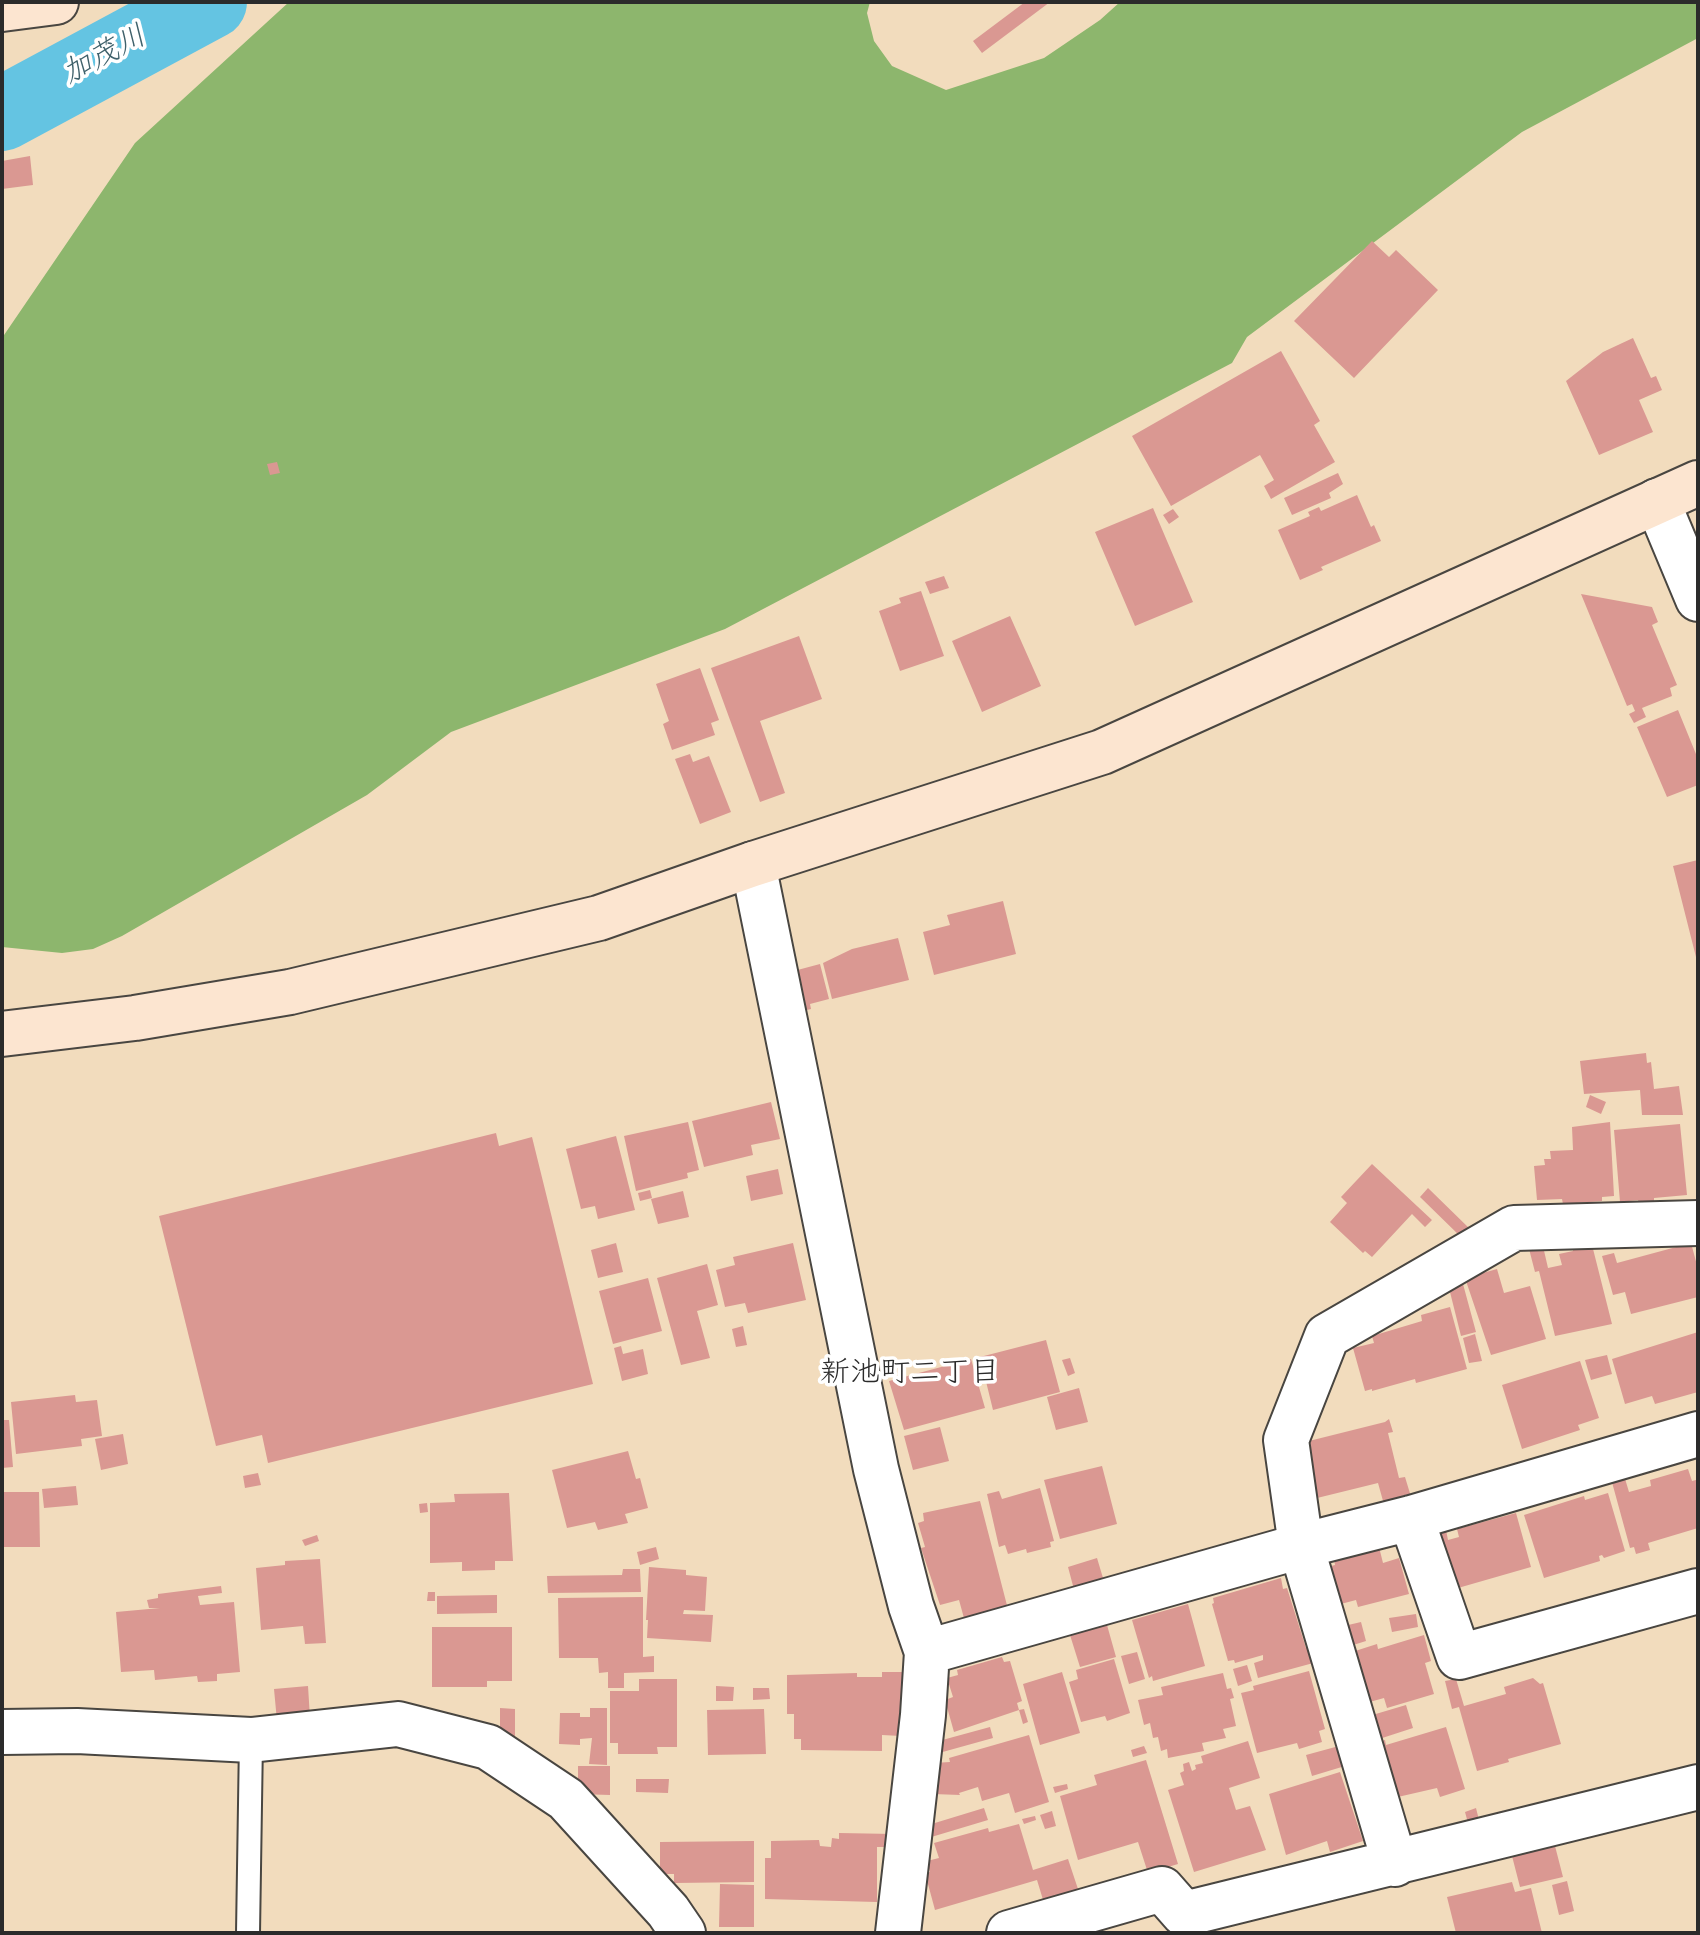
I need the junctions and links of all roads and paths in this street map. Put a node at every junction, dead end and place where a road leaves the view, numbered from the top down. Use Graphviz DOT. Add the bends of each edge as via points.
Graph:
graph roads {
  1 [pos="56,2"];
  2 [pos="2,9"];
  3 [pos="1698,483"];
  4 [pos="1657,501"];
  5 [pos="1698,599"];
  6 [pos="753,864"];
  7 [pos="2,1034"];
  8 [pos="1698,1223"];
  9 [pos="1698,1434"];
  10 [pos="1411,1518"];
  11 [pos="1301,1546"];
  12 [pos="1698,1591"];
  13 [pos="927,1652"];
  14 [pos="2,1732"];
  15 [pos="251,1740"];
  16 [pos="1698,1787"];
  17 [pos="1395,1864"];
  18 [pos="248,1933"];
  19 [pos="683,1933"];
  20 [pos="898,1933"];
  21 [pos="1009,1933"];
  1 -- 2 [label="street"];
  3 -- 4 [label="street"];
  4 -- 5 [label="street"];
  4 -- 6 [label="street" via="1102,752"];
  6 -- 7 [label="street" via="599,918 290,992"];
  6 -- 13 [label="street" via="876,1469"];
  8 -- 11 [label="street" via="1514,1228 1327,1336 1286,1440"];
  9 -- 10 [label="street"];
  10 -- 11 [label="street"];
  10 -- 12 [label="street" via="1459,1657"];
  11 -- 13 [label="street"];
  11 -- 17 [label="street"];
  13 -- 20 [label="street"];
  14 -- 15 [label="street"];
  15 -- 18 [label="lane"];
  15 -- 19 [label="street" via="398,1724 488,1747 566,1799"];
  16 -- 17 [label="street"];
  17 -- 21 [label="street" via="1184,1914 1162,1889"];
}
